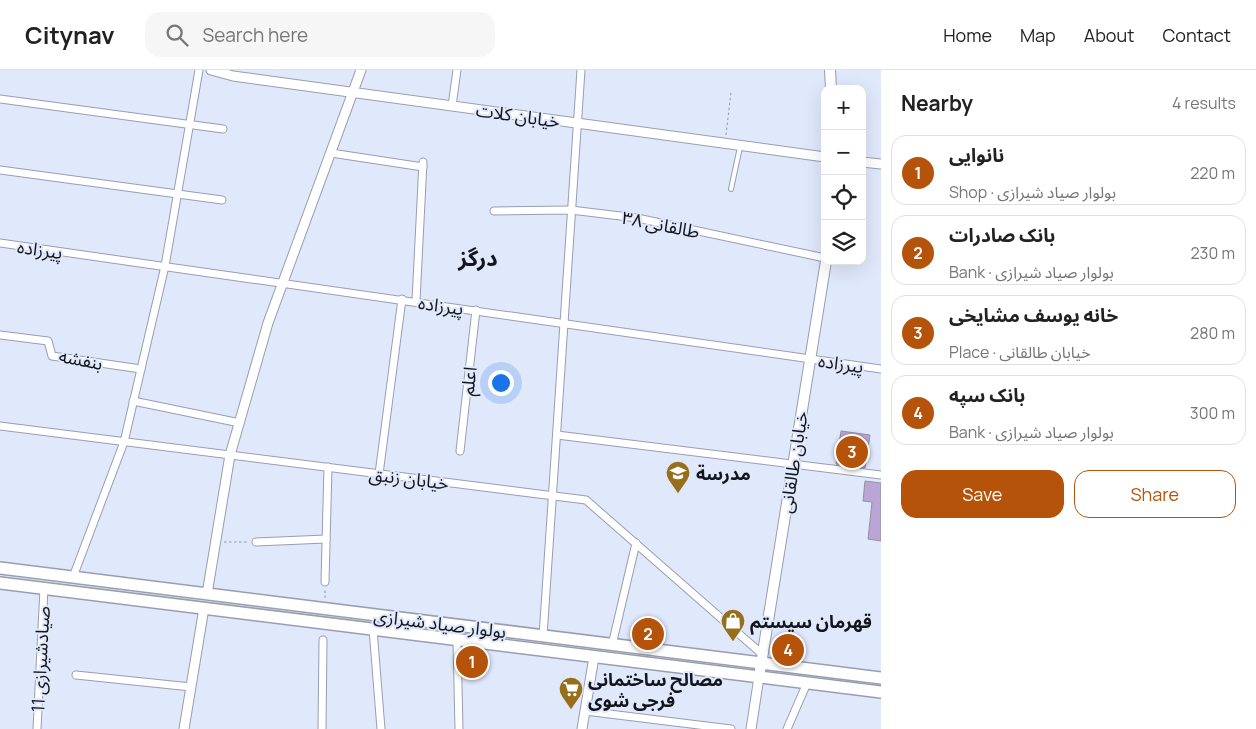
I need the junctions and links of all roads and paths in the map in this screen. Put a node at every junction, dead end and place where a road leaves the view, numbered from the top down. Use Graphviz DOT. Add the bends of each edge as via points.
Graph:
graph roads {
  1 [pos="200,70"];
  2 [pos="211,70"];
  3 [pos="362,70"];
  4 [pos="457,70"];
  5 [pos="581,70"];
  6 [pos="830,70"];
  7 [pos="831,85"];
  8 [pos="731,92"];
  9 [pos="353,93"];
  10 [pos="0,99"];
  11 [pos="452,106"];
  12 [pos="578,123"];
  13 [pos="190,125"];
  14 [pos="223,129"];
  15 [pos="725,143"];
  16 [pos="740,145"];
  17 [pos="331,153"];
  18 [pos="821,156"];
  19 [pos="866,162"];
  20 [pos="881,164"];
  21 [pos="0,170"];
  22 [pos="732,189"];
  23 [pos="177,194"];
  24 [pos="222,200"];
  25 [pos="571,210"];
  26 [pos="494,211"];
  27 [pos="0,243"];
  28 [pos="821,259"];
  29 [pos="824,265"];
  30 [pos="165,266"];
  31 [pos="283,282"];
  32 [pos="402,299"];
  33 [pos="416,301"];
  34 [pos="476,310"];
  35 [pos="565,323"];
  36 [pos="0,335"];
  37 [pos="810,358"];
  38 [pos="881,368"];
  39 [pos="141,369"];
  40 [pos="133,401"];
  41 [pos="240,423"];
  42 [pos="0,426"];
  43 [pos="557,435"];
  44 [pos="124,442"];
  45 [pos="460,452"];
  46 [pos="230,455"];
  47 [pos="793,464"];
  48 [pos="328,467"];
  49 [pos="379,474"];
  50 [pos="881,475"];
  51 [pos="553,496"];
  52 [pos="326,539"];
  53 [pos="215,542"];
  54 [pos="256,542"];
  55 [pos="636,543"];
  56 [pos="0,568"];
  57 [pos="73,577"];
  58 [pos="0,582"];
  59 [pos="325,582"];
  60 [pos="44,588"];
  61 [pos="207,594"];
  62 [pos="204,608"];
  63 [pos="325,609"];
  64 [pos="373,629"];
  65 [pos="543,636"];
  66 [pos="323,640"];
  67 [pos="457,640"];
  68 [pos="612,645"];
  69 [pos="594,657"];
  70 [pos="762,658"];
  71 [pos="76,675"];
  72 [pos="759,677"];
  73 [pos="881,678"];
  74 [pos="807,683"];
  75 [pos="191,687"];
  76 [pos="881,692"];
  77 [pos="585,711"];
  78 [pos="37,729"];
  79 [pos="184,729"];
  80 [pos="322,729"];
  81 [pos="381,729"];
  82 [pos="459,729"];
  83 [pos="582,729"];
  84 [pos="731,729"];
  85 [pos="751,729"];
  86 [pos="787,729"];
  1 -- 13 [label="street"];
  2 -- 9 [label="street, خیابان کلات"];
  3 -- 9 [label="street"];
  4 -- 11 [label="street"];
  5 -- 12 [label="street"];
  6 -- 7 [label="main road"];
  8 -- 15 [label="path"];
  9 -- 11 [label="street, خیابان کلات"];
  9 -- 17 [label="street"];
  10 -- 13 [label="street"];
  11 -- 12 [label="street, خیابان کلات"];
  12 -- 15 [label="street, خیابان کلات"];
  12 -- 25 [label="street"];
  13 -- 14 [label="street"];
  13 -- 23 [label="street"];
  15 -- 16 [label="street, خیابان کلات"];
  16 -- 18 [label="street, خیابان کلات"];
  16 -- 22 [label="lane"];
  17 -- 31 [label="street"];
  17 -- 33 [label="street" via="423,164"];
  19 -- 20 [label="street"];
  21 -- 23 [label="street"];
  23 -- 24 [label="street"];
  23 -- 30 [label="street"];
  25 -- 26 [label="street, طالقانی ۳۸"];
  25 -- 28 [label="street, طالقانی ۳۸" via="637,218"];
  25 -- 35 [label="street"];
  27 -- 30 [label="street, پیرزاده"];
  29 -- 37 [label="main road, خیابان طالقانی"];
  30 -- 31 [label="street, پیرزاده"];
  30 -- 39 [label="street"];
  31 -- 32 [label="street, پیرزاده"];
  31 -- 41 [label="street"];
  32 -- 33 [label="street, پیرزاده"];
  32 -- 49 [label="street"];
  33 -- 34 [label="street, پیرزاده"];
  34 -- 35 [label="street, پیرزاده"];
  34 -- 45 [label="street, اعلم"];
  35 -- 37 [label="street, پیرزاده"];
  35 -- 43 [label="street"];
  36 -- 39 [label="street, بنفشه" via="48,341 52,356"];
  37 -- 38 [label="street, پیرزاده"];
  37 -- 47 [label="main road, خیابان طالقانی"];
  39 -- 40 [label="street"];
  40 -- 41 [label="street"];
  40 -- 44 [label="street"];
  41 -- 46 [label="street"];
  42 -- 44 [label="street, خیابان زنبق"];
  43 -- 47 [label="street"];
  43 -- 51 [label="street"];
  44 -- 46 [label="street, خیابان زنبق"];
  44 -- 57 [label="street"];
  46 -- 48 [label="street, خیابان زنبق"];
  46 -- 53 [label="street"];
  47 -- 50 [label="street"];
  47 -- 70 [label="main road, خیابان طالقانی"];
  48 -- 49 [label="street, خیابان زنبق"];
  48 -- 52 [label="street"];
  49 -- 51 [label="street, خیابان زنبق"];
  51 -- 55 [label="street, خیابان زنبق" via="586,500"];
  51 -- 65 [label="street"];
  52 -- 54 [label="street"];
  52 -- 59 [label="street"];
  53 -- 54 [label="path"];
  53 -- 61 [label="street"];
  55 -- 68 [label="street"];
  55 -- 70 [label="street, خیابان زنبق"];
  56 -- 57 [label="main road, بولوار صیاد شیرازی"];
  57 -- 61 [label="main road, بولوار صیاد شیرازی"];
  58 -- 60 [label="main road, بولوار صیاد شیرازی"];
  59 -- 63 [label="path"];
  60 -- 62 [label="main road, بولوار صیاد شیرازی"];
  60 -- 78 [label="street, صیادشیرازی 11"];
  61 -- 62 [label="main road"];
  61 -- 63 [label="main road, بولوار صیاد شیرازی"];
  62 -- 64 [label="main road, بولوار صیاد شیرازی"];
  62 -- 75 [label="street"];
  63 -- 65 [label="main road, بولوار صیاد شیرازی"];
  64 -- 67 [label="main road, بولوار صیاد شیرازی"];
  64 -- 81 [label="street"];
  65 -- 68 [label="main road, بولوار صیاد شیرازی"];
  66 -- 80 [label="street"];
  67 -- 69 [label="main road, بولوار صیاد شیرازی"];
  67 -- 82 [label="street"];
  68 -- 70 [label="main road, بولوار صیاد شیرازی"];
  69 -- 72 [label="main road, بولوار صیاد شیرازی"];
  69 -- 77 [label="street"];
  70 -- 72 [label="main road, خیابان طالقانی"];
  70 -- 73 [label="main road, بولوار صیاد شیرازی"];
  71 -- 75 [label="street"];
  72 -- 74 [label="main road, بولوار صیاد شیرازی"];
  72 -- 85 [label="street"];
  74 -- 76 [label="main road, بولوار صیاد شیرازی"];
  74 -- 86 [label="street"];
  75 -- 79 [label="street"];
  77 -- 83 [label="street"];
  77 -- 84 [label="street"];
}
